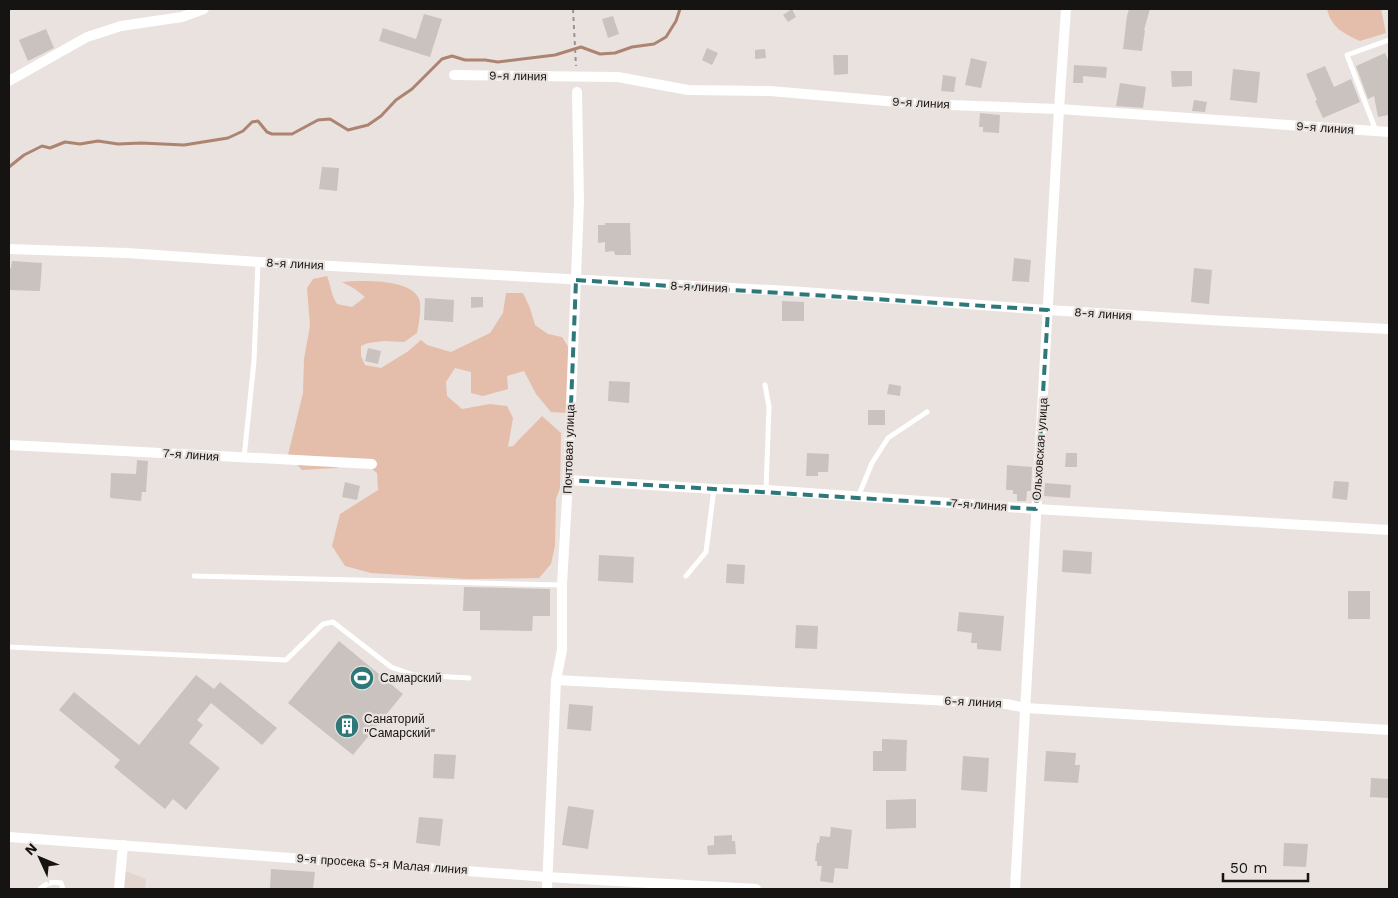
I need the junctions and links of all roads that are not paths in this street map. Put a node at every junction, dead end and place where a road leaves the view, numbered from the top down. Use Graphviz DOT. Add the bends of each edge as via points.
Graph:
graph roads {
  1 [pos="204,9"];
  2 [pos="1066,9"];
  3 [pos="1389,40"];
  4 [pos="454,75"];
  5 [pos="9,81"];
  6 [pos="577,92"];
  7 [pos="1059,109"];
  8 [pos="1376,131"];
  9 [pos="1389,132"];
  10 [pos="9,249"];
  11 [pos="258,262"];
  12 [pos="576,280"];
  13 [pos="1048,310"];
  14 [pos="1389,330"];
  15 [pos="765,385"];
  16 [pos="927,412"];
  17 [pos="9,445"];
  18 [pos="244,458"];
  19 [pos="372,464"];
  20 [pos="568,480"];
  21 [pos="714,489"];
  22 [pos="766,490"];
  23 [pos="858,497"];
  24 [pos="1036,509"];
  25 [pos="1389,530"];
  26 [pos="194,576"];
  27 [pos="686,576"];
  28 [pos="562,585"];
  29 [pos="9,647"];
  30 [pos="468,678"];
  31 [pos="556,680"];
  32 [pos="1026,708"];
  33 [pos="1389,730"];
  34 [pos="9,837"];
  35 [pos="123,845"];
  36 [pos="547,877"];
  37 [pos="40,889"];
  38 [pos="63,889"];
  39 [pos="119,889"];
  40 [pos="547,889"];
  41 [pos="756,889"];
  42 [pos="1015,889"];
  1 -- 5 [label="street" via="182,17 121,26 87,37"];
  2 -- 7 [label="street, Ольховская улица"];
  3 -- 8 [label="lane" via="1347,55"];
  4 -- 7 [label="street, 9-я линия" via="618,77 688,90 770,91 921,104"];
  6 -- 12 [label="street, Почтовая улица" via="579,201"];
  7 -- 8 [label="street, 9-я линия"];
  7 -- 13 [label="street, Ольховская улица"];
  8 -- 9 [label="street, 9-я линия"];
  10 -- 11 [label="street, 8-я линия" via="126,252"];
  11 -- 12 [label="street, 8-я линия"];
  11 -- 18 [label="lane" via="254,361"];
  12 -- 13 [label="street, 8-я линия" via="789,291"];
  12 -- 20 [label="street, Почтовая улица"];
  13 -- 14 [label="street, 8-я линия"];
  13 -- 24 [label="street, Ольховская улица"];
  15 -- 22 [label="lane" via="769,407"];
  16 -- 23 [label="lane" via="888,438 872,463"];
  17 -- 18 [label="street, 7-я линия"];
  18 -- 19 [label="street, 7-я линия"];
  20 -- 21 [label="street, 7-я линия"];
  20 -- 28 [label="street, Почтовая улица"];
  21 -- 22 [label="street, 7-я линия"];
  21 -- 27 [label="lane" via="706,552"];
  22 -- 23 [label="street, 7-я линия"];
  23 -- 24 [label="street, 7-я линия"];
  24 -- 25 [label="street, 7-я линия"];
  24 -- 32 [label="street, Ольховская улица"];
  26 -- 28 [label="lane"];
  28 -- 31 [label="street, Почтовая улица" via="562,650"];
  29 -- 30 [label="lane" via="286,660 322,624 333,622 391,667 414,675"];
  31 -- 32 [label="street, 6-я линия" via="1006,704"];
  31 -- 36 [label="street, Почтовая улица"];
  32 -- 33 [label="street, 6-я линия"];
  32 -- 42 [label="street, Ольховская улица"];
  34 -- 35 [label="street, 9-я просека 5-я Малая линия"];
  35 -- 36 [label="street, 9-я просека 5-я Малая линия"];
  35 -- 39 [label="street"];
  36 -- 40 [label="street, Почтовая улица"];
  36 -- 41 [label="street, 9-я просека 5-я Малая линия"];
  37 -- 38 [label="lane" via="54,882 61,883"];
}
